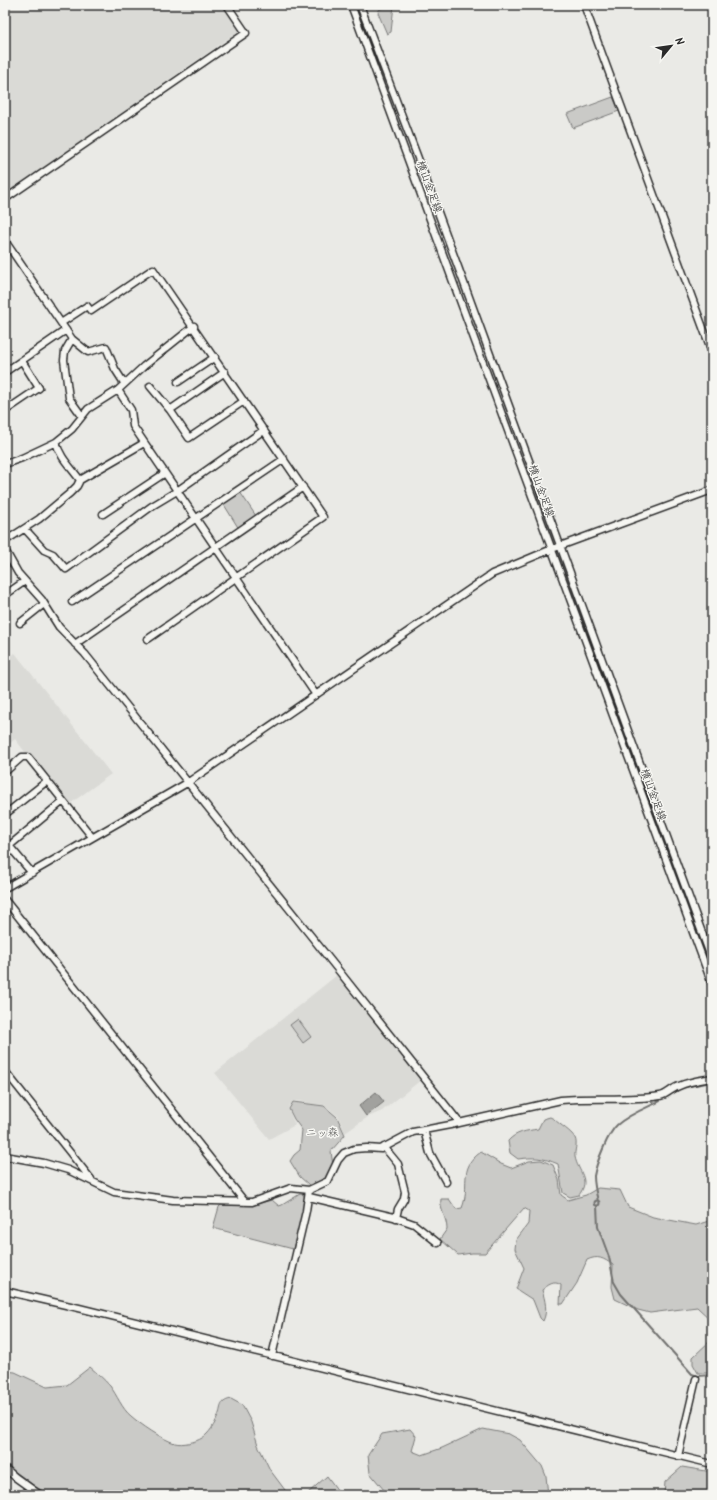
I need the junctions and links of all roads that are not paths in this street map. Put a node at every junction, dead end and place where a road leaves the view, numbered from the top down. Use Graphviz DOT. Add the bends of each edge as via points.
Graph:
graph roads {
  1 [pos="226,5"];
  2 [pos="351,5"];
  3 [pos="360,5"];
  4 [pos="584,5"];
  5 [pos="5,198"];
  6 [pos="5,241"];
  7 [pos="61,323"];
  8 [pos="194,326"];
  9 [pos="66,330"];
  10 [pos="72,339"];
  11 [pos="712,352"];
  12 [pos="215,357"];
  13 [pos="22,361"];
  14 [pos="5,372"];
  15 [pos="225,372"];
  16 [pos="178,382"];
  17 [pos="124,383"];
  18 [pos="150,386"];
  19 [pos="118,390"];
  20 [pos="244,401"];
  21 [pos="170,410"];
  22 [pos="5,411"];
  23 [pos="82,416"];
  24 [pos="264,430"];
  25 [pos="56,442"];
  26 [pos="144,443"];
  27 [pos="284,459"];
  28 [pos="5,464"];
  29 [pos="165,473"];
  30 [pos="80,480"];
  31 [pos="303,487"];
  32 [pos="712,490"];
  33 [pos="177,491"];
  34 [pos="103,514"];
  35 [pos="197,518"];
  36 [pos="25,529"];
  37 [pos="5,541"];
  38 [pos="561,546"];
  39 [pos="216,547"];
  40 [pos="552,549"];
  41 [pos="5,550"];
  42 [pos="236,577"];
  43 [pos="25,581"];
  44 [pos="5,595"];
  45 [pos="72,602"];
  46 [pos="44,604"];
  47 [pos="20,623"];
  48 [pos="148,639"];
  49 [pos="75,644"];
  50 [pos="316,695"];
  51 [pos="5,772"];
  52 [pos="47,781"];
  53 [pos="188,782"];
  54 [pos="63,801"];
  55 [pos="8,812"];
  56 [pos="92,837"];
  57 [pos="7,843"];
  58 [pos="32,873"];
  59 [pos="5,888"];
  60 [pos="5,900"];
  61 [pos="712,960"];
  62 [pos="712,984"];
  63 [pos="5,1071"];
  64 [pos="712,1078"];
  65 [pos="458,1122"];
  66 [pos="424,1130"];
  67 [pos="384,1147"];
  68 [pos="5,1156"];
  69 [pos="92,1181"];
  70 [pos="446,1182"];
  71 [pos="308,1190"];
  72 [pos="308,1197"];
  73 [pos="245,1202"];
  74 [pos="396,1218"];
  75 [pos="438,1243"];
  76 [pos="5,1291"];
  77 [pos="272,1356"];
  78 [pos="696,1379"];
  79 [pos="678,1456"];
  80 [pos="712,1464"];
  81 [pos="5,1468"];
  82 [pos="40,1495"];
  1 -- 5 [label="street" via="246,33"];
  2 -- 40 [label="street, 横山金足線"];
  3 -- 38 [label="street, 横山金足線"];
  4 -- 11 [label="street"];
  6 -- 7 [label="street"];
  7 -- 8 [label="street" via="87,306 91,311 153,268"];
  7 -- 9 [label="street"];
  8 -- 12 [label="street"];
  8 -- 17 [label="street"];
  9 -- 10 [label="street"];
  9 -- 13 [label="street"];
  10 -- 17 [label="street" via="88,352 106,347"];
  10 -- 23 [label="street" via="65,351 64,360 69,398"];
  12 -- 15 [label="street"];
  12 -- 16 [label="street"];
  13 -- 14 [label="street"];
  13 -- 22 [label="street" via="39,388"];
  15 -- 20 [label="street"];
  15 -- 21 [label="street"];
  17 -- 19 [label="street"];
  18 -- 21 [label="street"];
  19 -- 23 [label="street"];
  19 -- 26 [label="street" via="131,410 133,426"];
  20 -- 21 [label="street" via="190,438"];
  20 -- 24 [label="street"];
  23 -- 25 [label="street" via="72,429"];
  24 -- 27 [label="street"];
  24 -- 33 [label="street"];
  25 -- 28 [label="street"];
  25 -- 30 [label="street" via="64,462"];
  26 -- 29 [label="street"];
  26 -- 30 [label="street"];
  27 -- 31 [label="street"];
  27 -- 35 [label="street"];
  29 -- 33 [label="street"];
  29 -- 34 [label="street"];
  30 -- 36 [label="street" via="70,493"];
  31 -- 39 [label="street"];
  31 -- 42 [label="street" via="323,517"];
  32 -- 38 [label="street"];
  33 -- 35 [label="street"];
  33 -- 36 [label="street" via="152,506 66,569"];
  35 -- 39 [label="street"];
  35 -- 45 [label="street"];
  36 -- 37 [label="street"];
  38 -- 40 [label="street"];
  38 -- 61 [label="street, 横山金足線"];
  39 -- 42 [label="street"];
  39 -- 49 [label="street"];
  40 -- 50 [label="street" via="492,574"];
  40 -- 62 [label="street, 横山金足線"];
  41 -- 43 [label="street"];
  42 -- 48 [label="street"];
  42 -- 50 [label="street"];
  43 -- 44 [label="street"];
  43 -- 46 [label="street"];
  46 -- 47 [label="street"];
  46 -- 49 [label="street" via="59,628"];
  49 -- 53 [label="street"];
  50 -- 53 [label="street"];
  51 -- 52 [label="street" via="22,757 28,757"];
  52 -- 54 [label="street"];
  52 -- 55 [label="street"];
  53 -- 56 [label="street"];
  53 -- 65 [label="street"];
  54 -- 56 [label="street"];
  54 -- 57 [label="street"];
  56 -- 58 [label="street"];
  57 -- 58 [label="street"];
  58 -- 59 [label="street"];
  60 -- 73 [label="street"];
  63 -- 69 [label="street"];
  64 -- 65 [label="street" via="678,1086 662,1096 618,1100 561,1100"];
  65 -- 66 [label="street"];
  66 -- 67 [label="street" via="413,1132"];
  66 -- 70 [label="street" via="430,1153"];
  67 -- 71 [label="street" via="354,1149 344,1153 328,1181"];
  67 -- 74 [label="street" via="398,1164 405,1192"];
  68 -- 69 [label="street" via="44,1163"];
  69 -- 73 [label="street" via="114,1192 173,1200"];
  71 -- 72 [label="street"];
  71 -- 73 [label="street" via="290,1188 260,1200"];
  72 -- 74 [label="street"];
  72 -- 77 [label="street"];
  74 -- 75 [label="street" via="414,1224"];
  76 -- 77 [label="street"];
  77 -- 79 [label="street"];
  78 -- 79 [label="street"];
  79 -- 80 [label="street"];
  81 -- 82 [label="street"];
}
